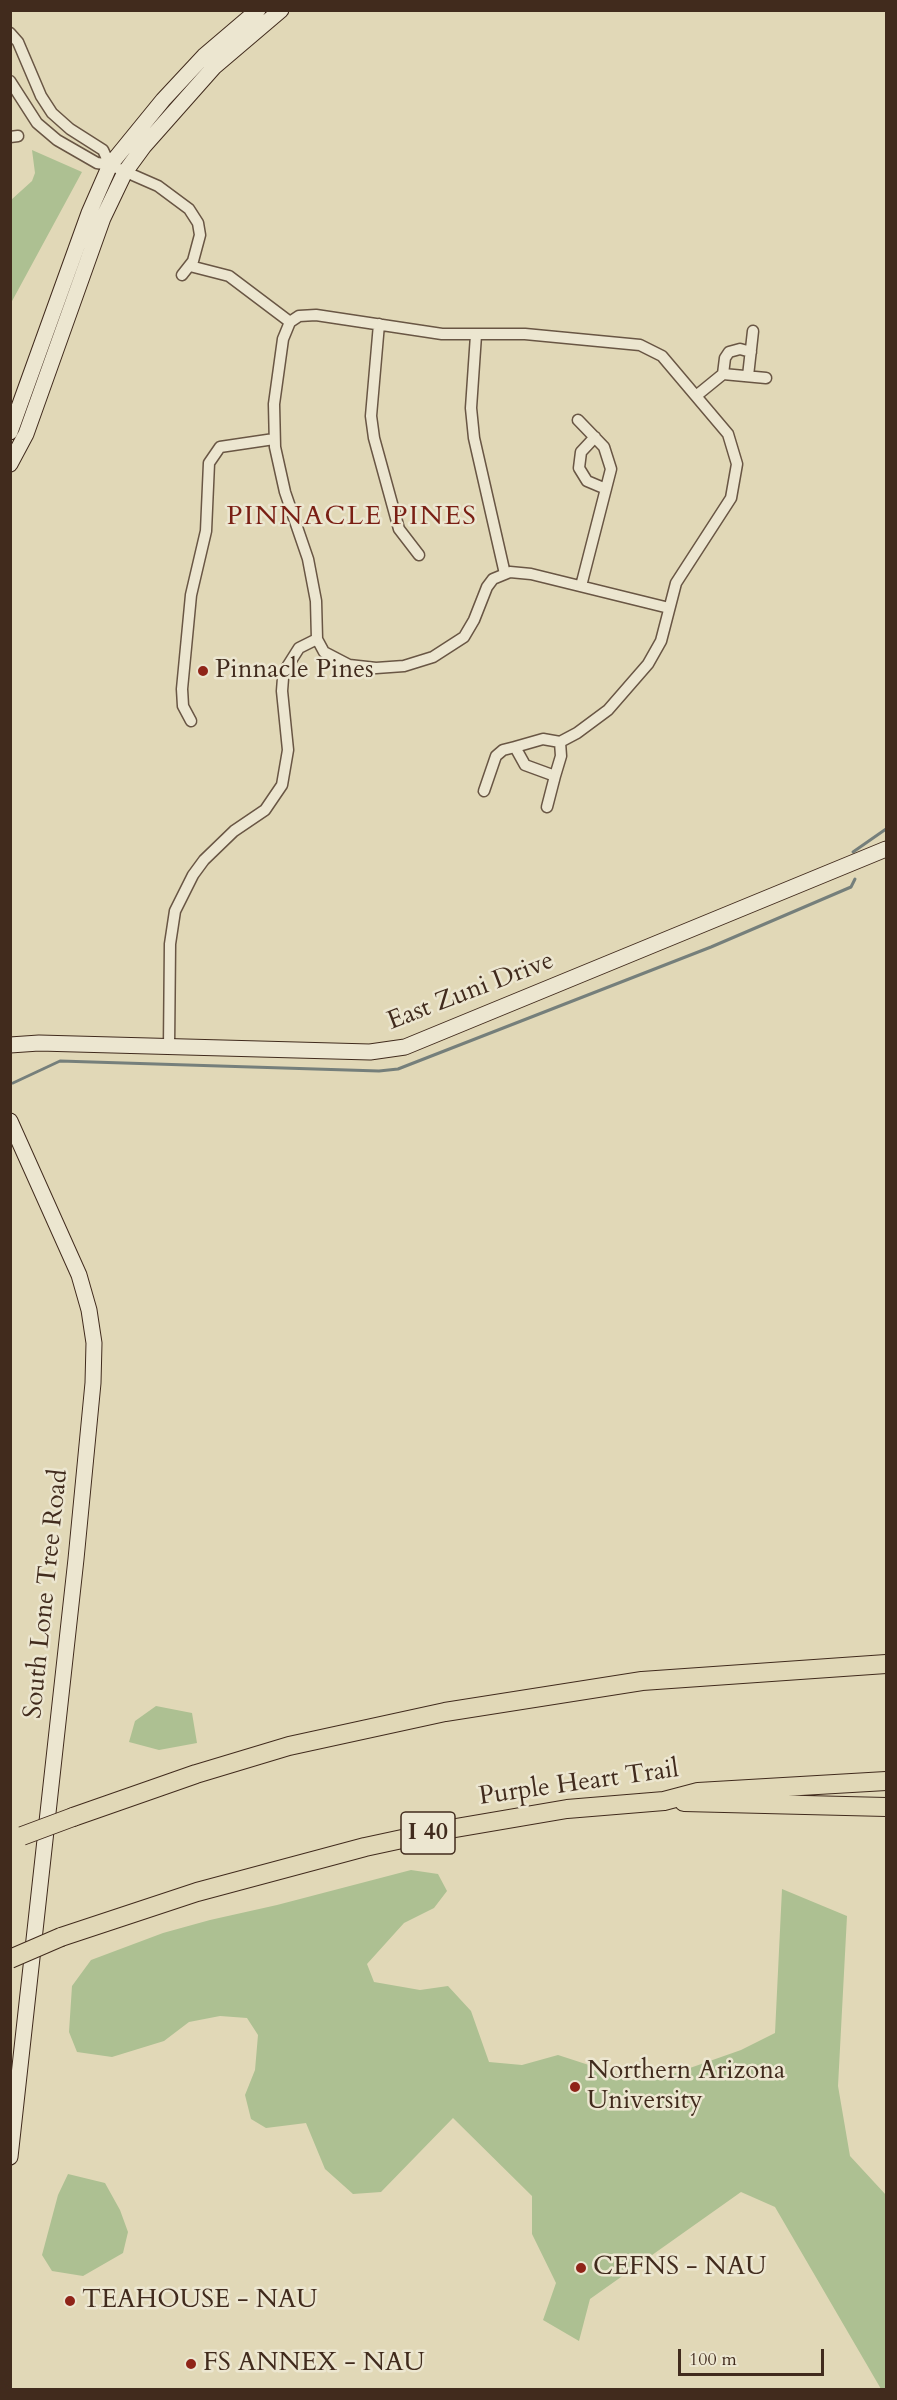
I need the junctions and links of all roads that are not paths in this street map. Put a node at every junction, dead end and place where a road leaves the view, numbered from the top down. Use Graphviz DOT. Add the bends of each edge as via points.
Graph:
graph roads {
  1 [pos="258,10"];
  2 [pos="281,10"];
  3 [pos="10,33"];
  4 [pos="10,81"];
  5 [pos="110,165"];
  6 [pos="125,172"];
  7 [pos="190,266"];
  8 [pos="182,275"];
  9 [pos="290,322"];
  10 [pos="380,324"];
  11 [pos="753,331"];
  12 [pos="476,335"];
  13 [pos="751,352"];
  14 [pos="723,374"];
  15 [pos="748,376"];
  16 [pos="766,378"];
  17 [pos="696,396"];
  18 [pos="578,420"];
  19 [pos="10,432"];
  20 [pos="595,437"];
  21 [pos="274,439"];
  22 [pos="10,464"];
  23 [pos="606,489"];
  24 [pos="419,555"];
  25 [pos="505,573"];
  26 [pos="581,586"];
  27 [pos="669,608"];
  28 [pos="317,639"];
  29 [pos="191,722"];
  30 [pos="560,742"];
  31 [pos="515,747"];
  32 [pos="555,777"];
  33 [pos="484,791"];
  34 [pos="547,807"];
  35 [pos="886,849"];
  36 [pos="10,1045"];
  37 [pos="169,1047"];
  38 [pos="10,1121"];
  39 [pos="886,1664"];
  40 [pos="886,1781"];
  41 [pos="664,1800"];
  42 [pos="886,1807"];
  43 [pos="16,1838"];
  44 [pos="10,1959"];
  45 [pos="10,2157"];
  1 -- 5 [label="main road" via="204,56"];
  2 -- 6 [label="main road" via="214,67"];
  3 -- 5 [label="street" via="52,113 103,150"];
  4 -- 5 [label="street" via="37,123 57,140 97,163"];
  5 -- 6 [label="street"];
  5 -- 19 [label="main road"];
  6 -- 7 [label="street" via="158,186 193,213 200,235"];
  6 -- 22 [label="main road" via="103,218 26,434"];
  7 -- 8 [label="street"];
  7 -- 9 [label="street" via="229,276"];
  9 -- 10 [label="street" via="308,315"];
  9 -- 21 [label="street" via="283,339 274,404"];
  10 -- 12 [label="street"];
  10 -- 24 [label="street" via="372,428 399,528"];
  11 -- 13 [label="street"];
  12 -- 17 [label="street" via="525,334 640,345 662,356"];
  12 -- 25 [label="street" via="471,408 474,438"];
  13 -- 14 [label="street" via="729,352 724,358"];
  13 -- 15 [label="street"];
  14 -- 15 [label="street"];
  14 -- 17 [label="street"];
  15 -- 16 [label="street"];
  17 -- 27 [label="street" via="728,434 737,474 732,498 683,569"];
  18 -- 20 [label="street"];
  20 -- 23 [label="street" via="610,461"];
  20 -- 23 [label="street" via="580,452 579,468 587,481"];
  21 -- 28 [label="street" via="278,469 311,575"];
  21 -- 29 [label="street" via="220,447 209,463 206,531 191,595 182,689 183,706"];
  23 -- 26 [label="street"];
  25 -- 26 [label="street" via="531,574"];
  25 -- 28 [label="street" via="487,587 464,637 419,662 390,668 349,665 324,652"];
  26 -- 27 [label="street"];
  27 -- 30 [label="street" via="661,640 648,664 608,711"];
  28 -- 37 [label="street" via="299,648 283,678 288,763 282,785 265,810 234,831 204,861 176,911 170,944"];
  30 -- 31 [label="street" via="543,739"];
  30 -- 32 [label="street"];
  31 -- 32 [label="street" via="525,765"];
  31 -- 33 [label="street" via="496,756"];
  32 -- 34 [label="street"];
  35 -- 37 [label="main road, East Zuni Drive" via="405,1047 370,1052"];
  36 -- 37 [label="main road, East Zuni Drive"];
  38 -- 45 [label="main road, South Lone Tree Road" via="79,1275 94,1343 76,1559"];
  39 -- 43 [label="highway, bridge" via="642,1680 445,1712 289,1746 196,1774"];
  40 -- 41 [label="highway, Purple Heart Trail / I 40" via="698,1792"];
  41 -- 42 [label="highway"];
  41 -- 44 [label="highway, Purple Heart Trail / I 40, bridge" via="546,1813 365,1847 197,1892 62,1937"];
}
